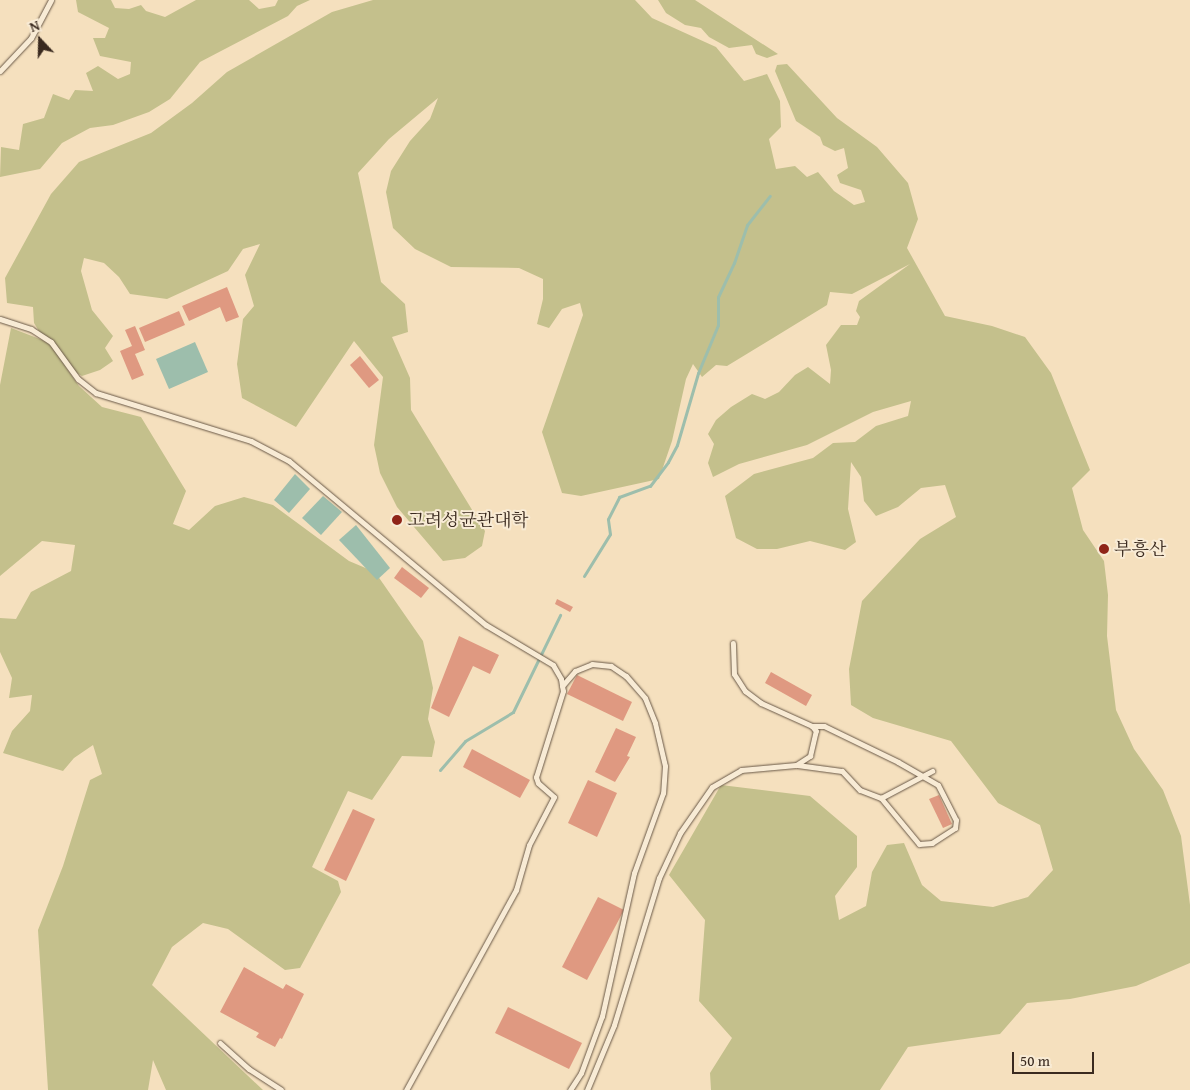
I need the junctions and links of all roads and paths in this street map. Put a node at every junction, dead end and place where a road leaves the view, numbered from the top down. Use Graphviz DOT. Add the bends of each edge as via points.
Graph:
graph roads {
  1 [pos="51,0"];
  2 [pos="0,72"];
  3 [pos="0,319"];
  4 [pos="733,643"];
  5 [pos="562,686"];
  6 [pos="812,726"];
  7 [pos="796,765"];
  8 [pos="932,771"];
  9 [pos="919,776"];
  10 [pos="881,798"];
  11 [pos="220,1043"];
  12 [pos="281,1090"];
  13 [pos="406,1090"];
  14 [pos="570,1090"];
  15 [pos="587,1090"];
  1 -- 2 [label="lane" via="31,38"];
  3 -- 5 [label="lane" via="31,329 51,342 78,379 96,393 132,407 251,441 289,461 486,625 553,665"];
  4 -- 6 [label="lane" via="734,674 745,691 761,703"];
  5 -- 13 [label="lane" via="536,776 538,783 554,797 529,845 516,890"];
  5 -- 14 [label="lane" via="574,671 592,664 611,666 626,676 645,698 655,723 665,766 663,793 634,873 602,1016 581,1073"];
  6 -- 7 [label="lane" via="816,731 810,756"];
  6 -- 9 [label="lane" via="824,726 898,762"];
  7 -- 10 [label="lane" via="842,771 860,790"];
  7 -- 15 [label="lane" via="741,770 712,787 680,832 659,878 614,1025"];
  8 -- 9 [label="lane"];
  9 -- 10 [label="lane"];
  9 -- 10 [label="lane" via="938,785 956,820 956,828 932,843 919,844"];
  11 -- 12 [label="lane" via="249,1069"];
}
